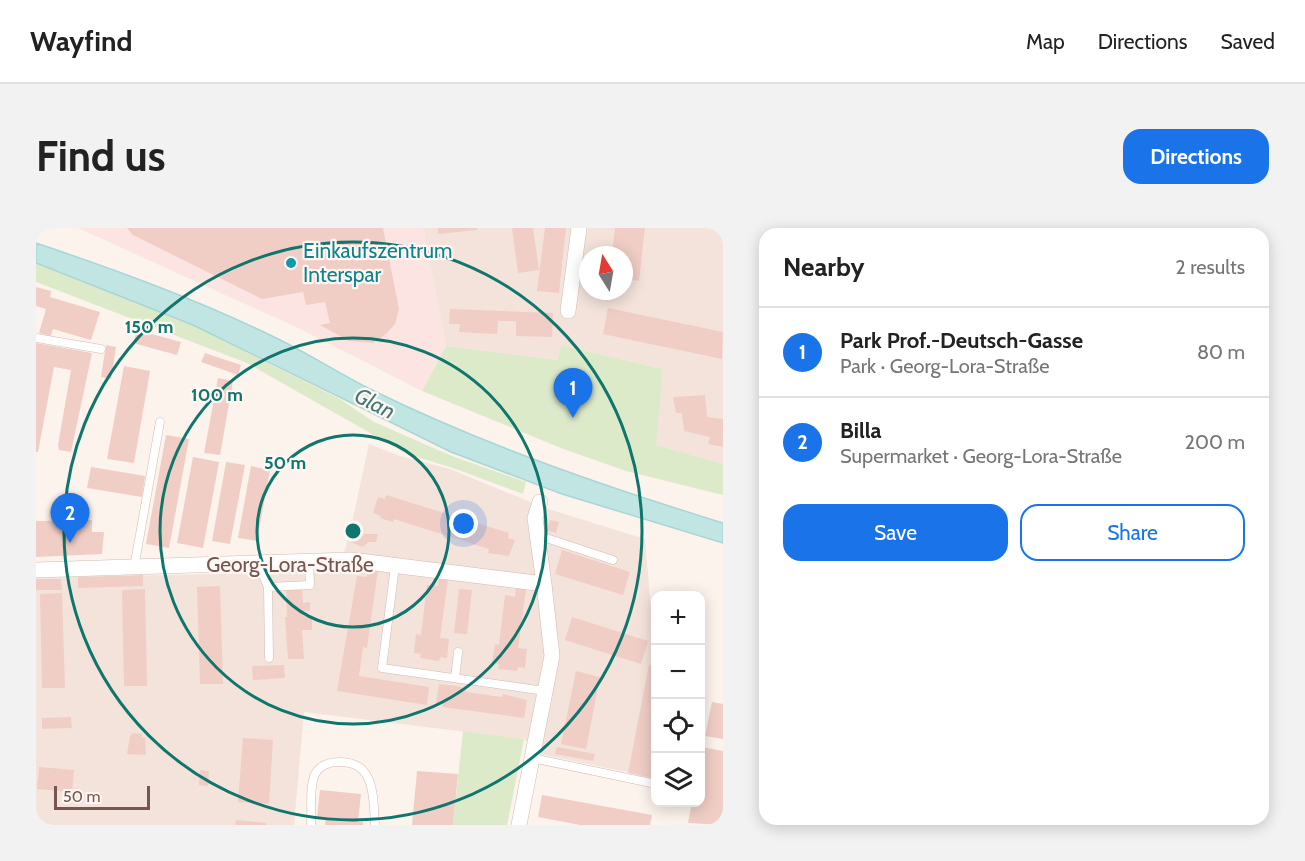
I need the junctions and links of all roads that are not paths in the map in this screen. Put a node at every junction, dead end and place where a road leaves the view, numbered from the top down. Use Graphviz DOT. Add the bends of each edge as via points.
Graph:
graph roads {
  1 [pos="579,228"];
  2 [pos="568,311"];
  3 [pos="36,338"];
  4 [pos="101,349"];
  5 [pos="160,422"];
  6 [pos="540,502"];
  7 [pos="537,535"];
  8 [pos="614,560"];
  9 [pos="309,562"];
  10 [pos="258,564"];
  11 [pos="395,566"];
  12 [pos="135,568"];
  13 [pos="36,570"];
  14 [pos="544,584"];
  15 [pos="268,586"];
  16 [pos="458,652"];
  17 [pos="269,658"];
  18 [pos="455,678"];
  19 [pos="546,691"];
  20 [pos="532,758"];
  21 [pos="651,783"];
  22 [pos="311,825"];
  23 [pos="375,825"];
  24 [pos="519,825"];
  1 -- 2 [label="street"];
  3 -- 4 [label="lane"];
  5 -- 12 [label="lane"];
  6 -- 7 [label="street" via="535,518"];
  7 -- 8 [label="lane"];
  7 -- 14 [label="street"];
  9 -- 10 [label="street, Georg-Lora-Straße"];
  9 -- 11 [label="street, Georg-Lora-Straße" via="351,560"];
  9 -- 15 [label="lane" via="310,585"];
  10 -- 12 [label="street, Georg-Lora-Straße"];
  10 -- 15 [label="lane"];
  11 -- 14 [label="street, Georg-Lora-Straße"];
  11 -- 18 [label="lane" via="382,668"];
  12 -- 13 [label="street, Georg-Lora-Straße"];
  14 -- 19 [label="street" via="552,645"];
  15 -- 17 [label="lane"];
  16 -- 18 [label="lane"];
  18 -- 19 [label="lane"];
  19 -- 20 [label="street"];
  20 -- 21 [label="lane"];
  20 -- 24 [label="street"];
  22 -- 23 [label="lane" via="315,775 331,762 347,762 367,773 372,785"];
}
